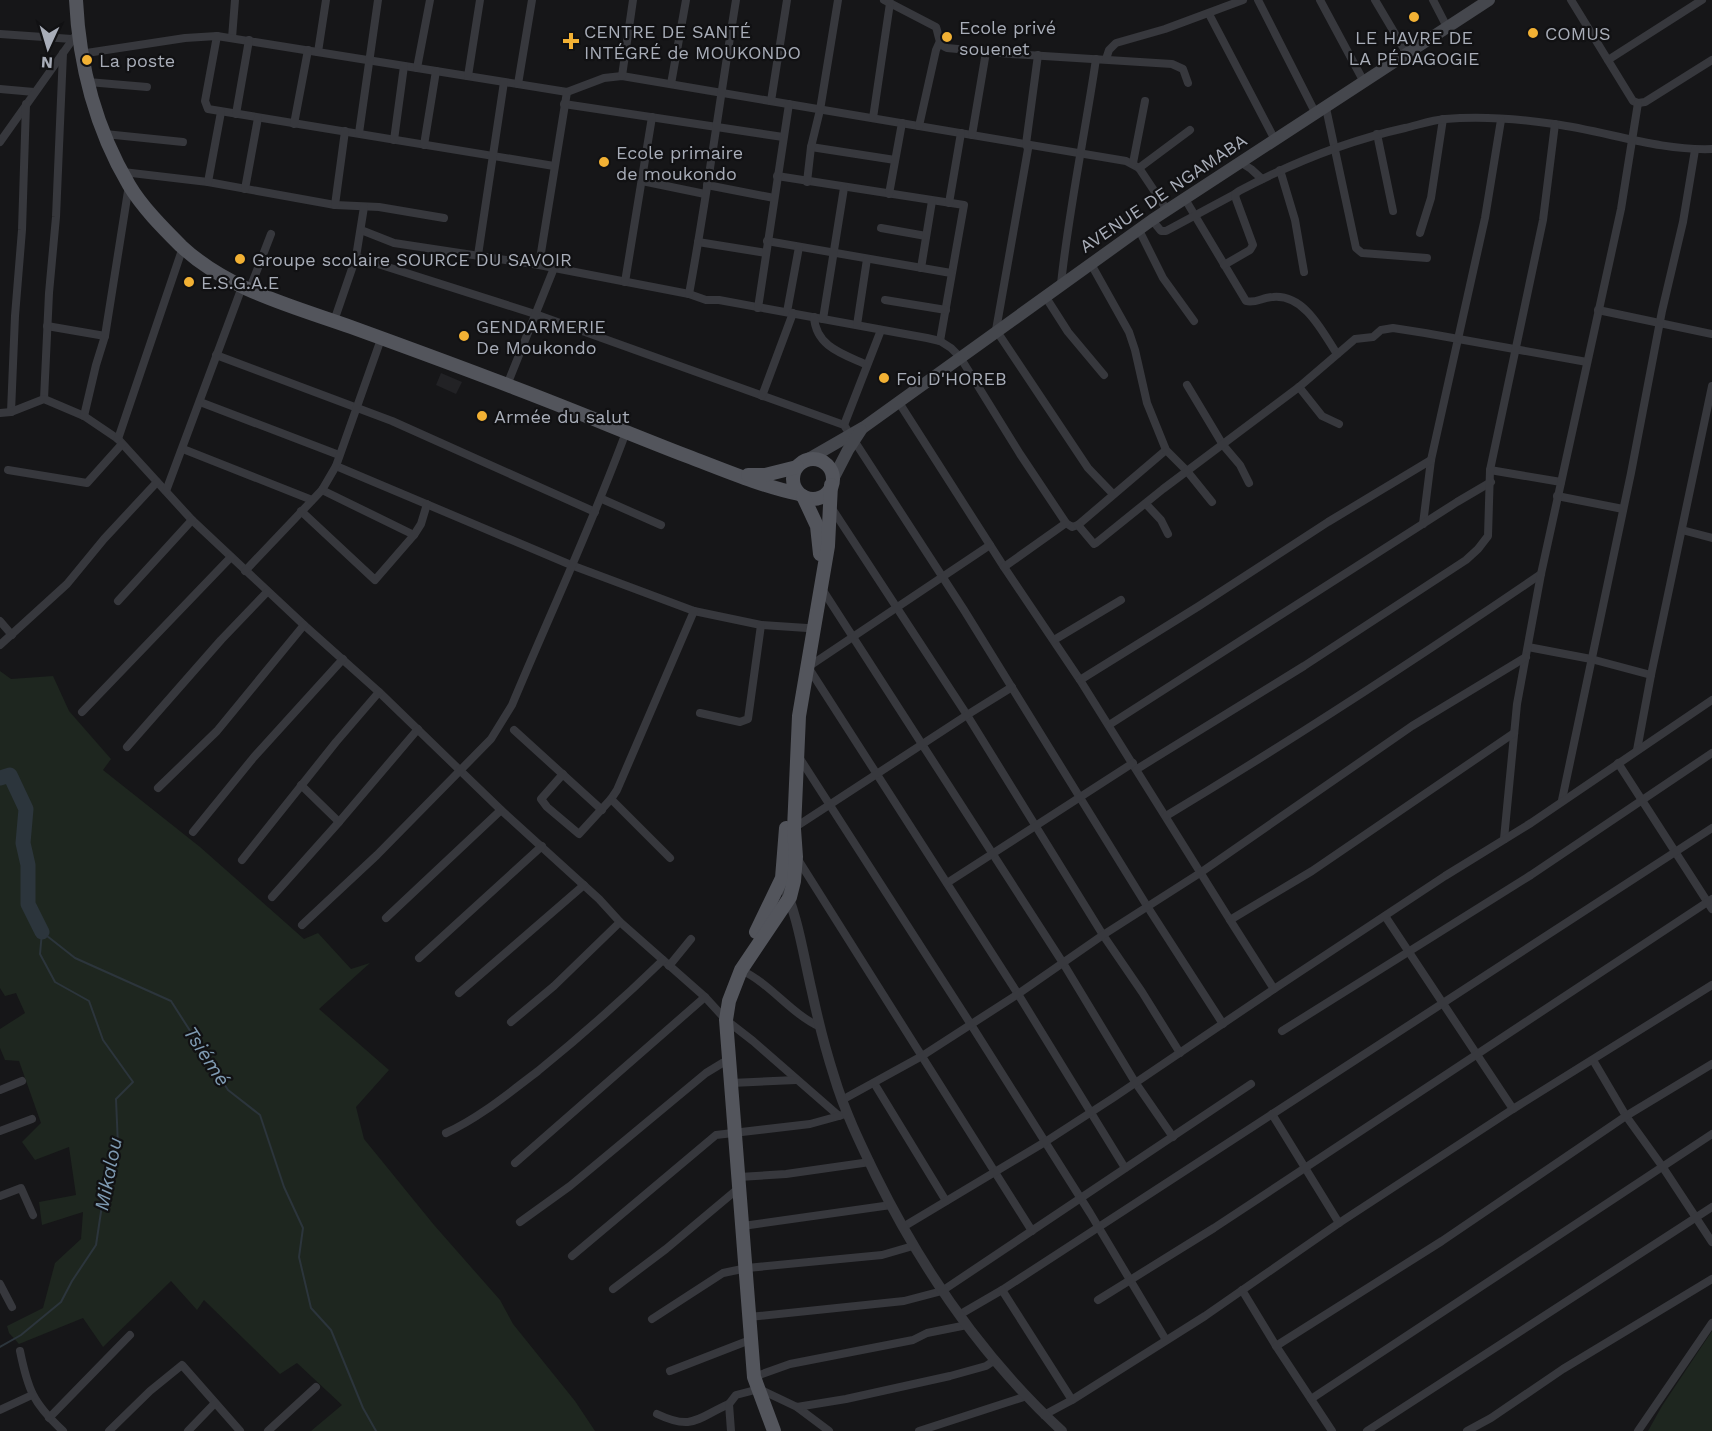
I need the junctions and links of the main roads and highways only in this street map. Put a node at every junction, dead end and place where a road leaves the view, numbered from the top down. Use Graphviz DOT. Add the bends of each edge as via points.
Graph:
graph roads {
  1 [pos="76,0"];
  2 [pos="1489,0"];
  3 [pos="849,433"];
  4 [pos="801,464"];
  5 [pos="737,474"];
  6 [pos="832,483"];
  7 [pos="801,495"];
  8 [pos="786,878"];
  9 [pos="742,969"];
  10 [pos="774,1431"];
  1 -- 5 [label="main road" via="75,36 88,82 105,134 129,185 183,247 216,272 245,289"];
  2 -- 3 [label="main road, AVENUE DE NGAMABA" via="1152,220 864,427"];
  3 -- 4 [label="main road, AVENUE DE NGAMABA"];
  3 -- 6 [label="main road, AVENUE DE NGAMABA"];
  4 -- 5 [label="main road" via="765,475"];
  4 -- 6 [label="main road" via="811,459 822,462 830,470"];
  4 -- 7 [label="main road" via="793,475"];
  5 -- 7 [label="main road"];
  6 -- 7 [label="main road" via="819,497"];
  6 -- 8 [label="main road" via="822,589 796,752 796,857"];
  7 -- 8 [label="main road" via="816,526 820,549 793,716"];
  8 -- 9 [label="main road" via="749,947"];
  8 -- 9 [label="main road" via="789,897"];
  9 -- 10 [label="main road" via="726,1020 750,1340 757,1383"];
}
